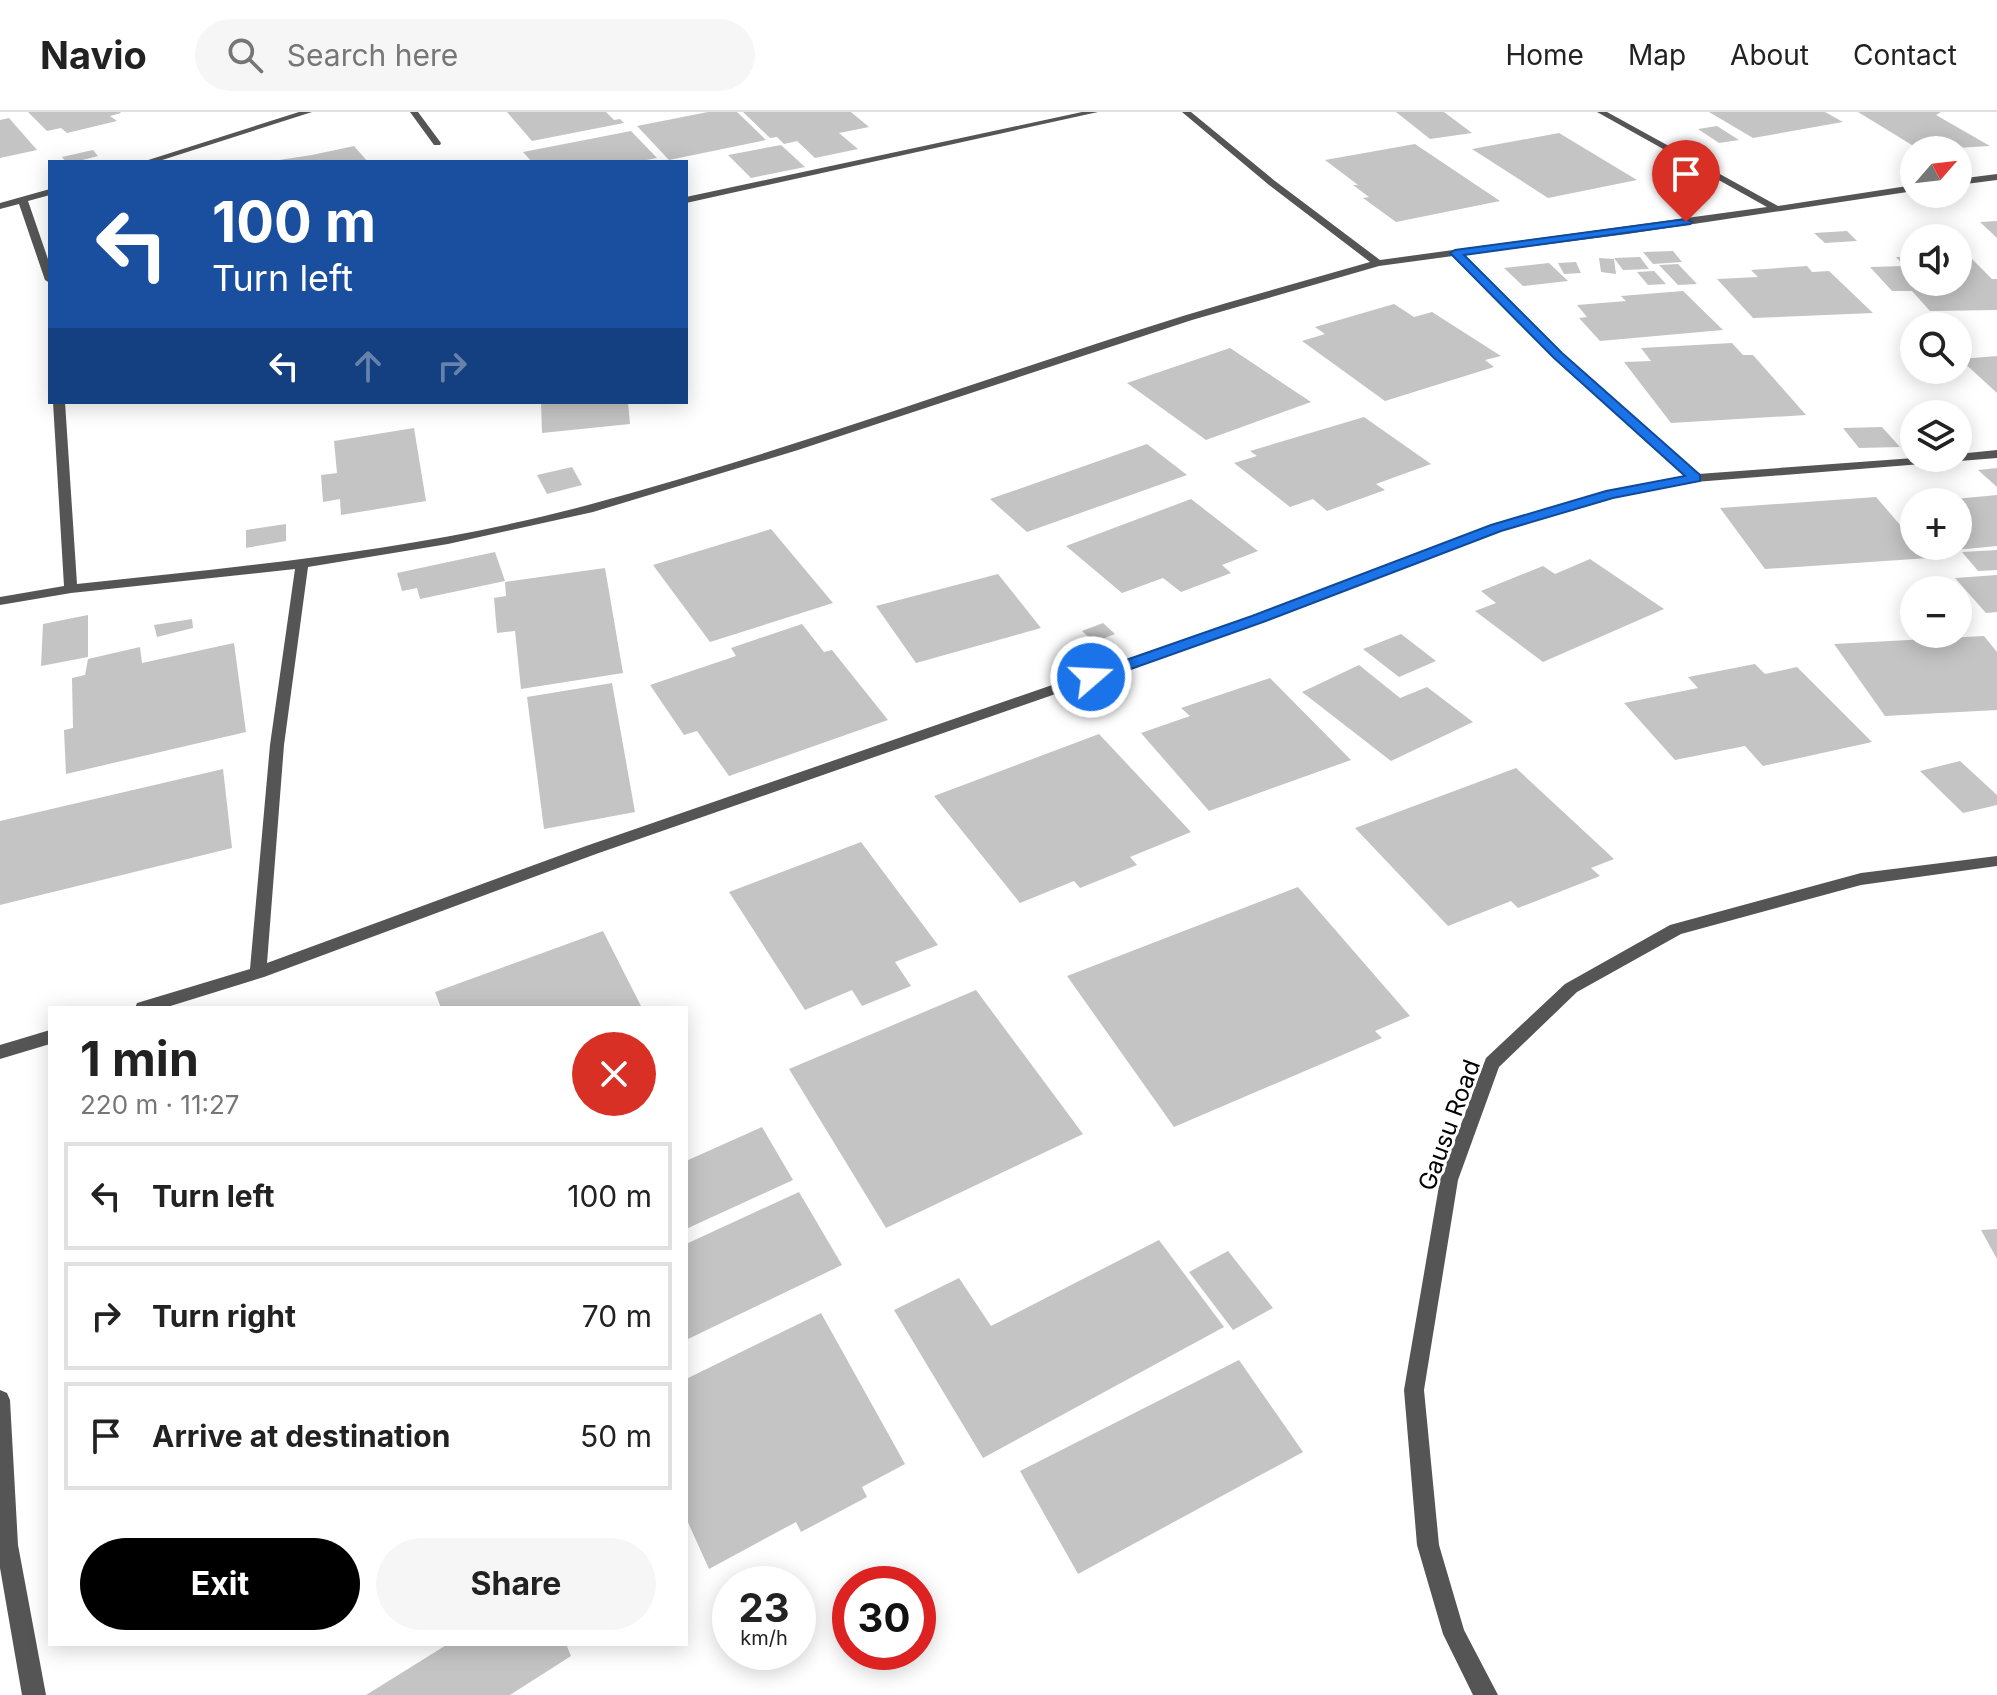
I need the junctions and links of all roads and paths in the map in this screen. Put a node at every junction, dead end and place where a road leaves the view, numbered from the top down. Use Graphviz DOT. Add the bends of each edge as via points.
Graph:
graph roads {
  1 [pos="308,112"];
  2 [pos="414,112"];
  3 [pos="1094,112"];
  4 [pos="1186,112"];
  5 [pos="1601,112"];
  6 [pos="437,143"];
  7 [pos="153,160"];
  8 [pos="1997,177"];
  9 [pos="1972,180"];
  10 [pos="1900,190"];
  11 [pos="48,193"];
  12 [pos="23,200"];
  13 [pos="688,200"];
  14 [pos="0,206"];
  15 [pos="1775,208"];
  16 [pos="1455,253"];
  17 [pos="1378,263"];
  18 [pos="48,274"];
  19 [pos="59,404"];
  20 [pos="1997,454"];
  21 [pos="1972,456"];
  22 [pos="1900,462"];
  23 [pos="1695,478"];
  24 [pos="302,564"];
  25 [pos="71,589"];
  26 [pos="0,601"];
  27 [pos="1997,861"];
  28 [pos="258,973"];
  29 [pos="150,1006"];
  30 [pos="48,1038"];
  31 [pos="0,1052"];
  32 [pos="0,1400"];
  33 [pos="3,1546"];
  34 [pos="34,1695"];
  35 [pos="1486,1695"];
  1 -- 7 [label="street"];
  2 -- 6 [label="street"];
  3 -- 13 [label="street"];
  4 -- 17 [label="street"];
  5 -- 15 [label="street"];
  8 -- 9 [label="street"];
  10 -- 15 [label="street"];
  11 -- 12 [label="street"];
  12 -- 14 [label="street"];
  12 -- 18 [label="street"];
  15 -- 16 [label="street"];
  16 -- 17 [label="street"];
  16 -- 23 [label="street"];
  17 -- 24 [label="street" via="1188,318 589,509"];
  19 -- 25 [label="street"];
  20 -- 21 [label="street"];
  22 -- 23 [label="street"];
  23 -- 28 [label="street" via="1611,494 1496,528 1257,619 591,850"];
  24 -- 25 [label="street"];
  24 -- 28 [label="street" via="277,745"];
  25 -- 26 [label="street"];
  27 -- 35 [label="street, Gausu Road" via="1861,879 1676,929 1571,988 1492,1063 1449,1180 1414,1390 1428,1545 1454,1634"];
  28 -- 29 [label="street"];
  30 -- 31 [label="street"];
  32 -- 33 [label="street"];
  33 -- 34 [label="street"];
}
